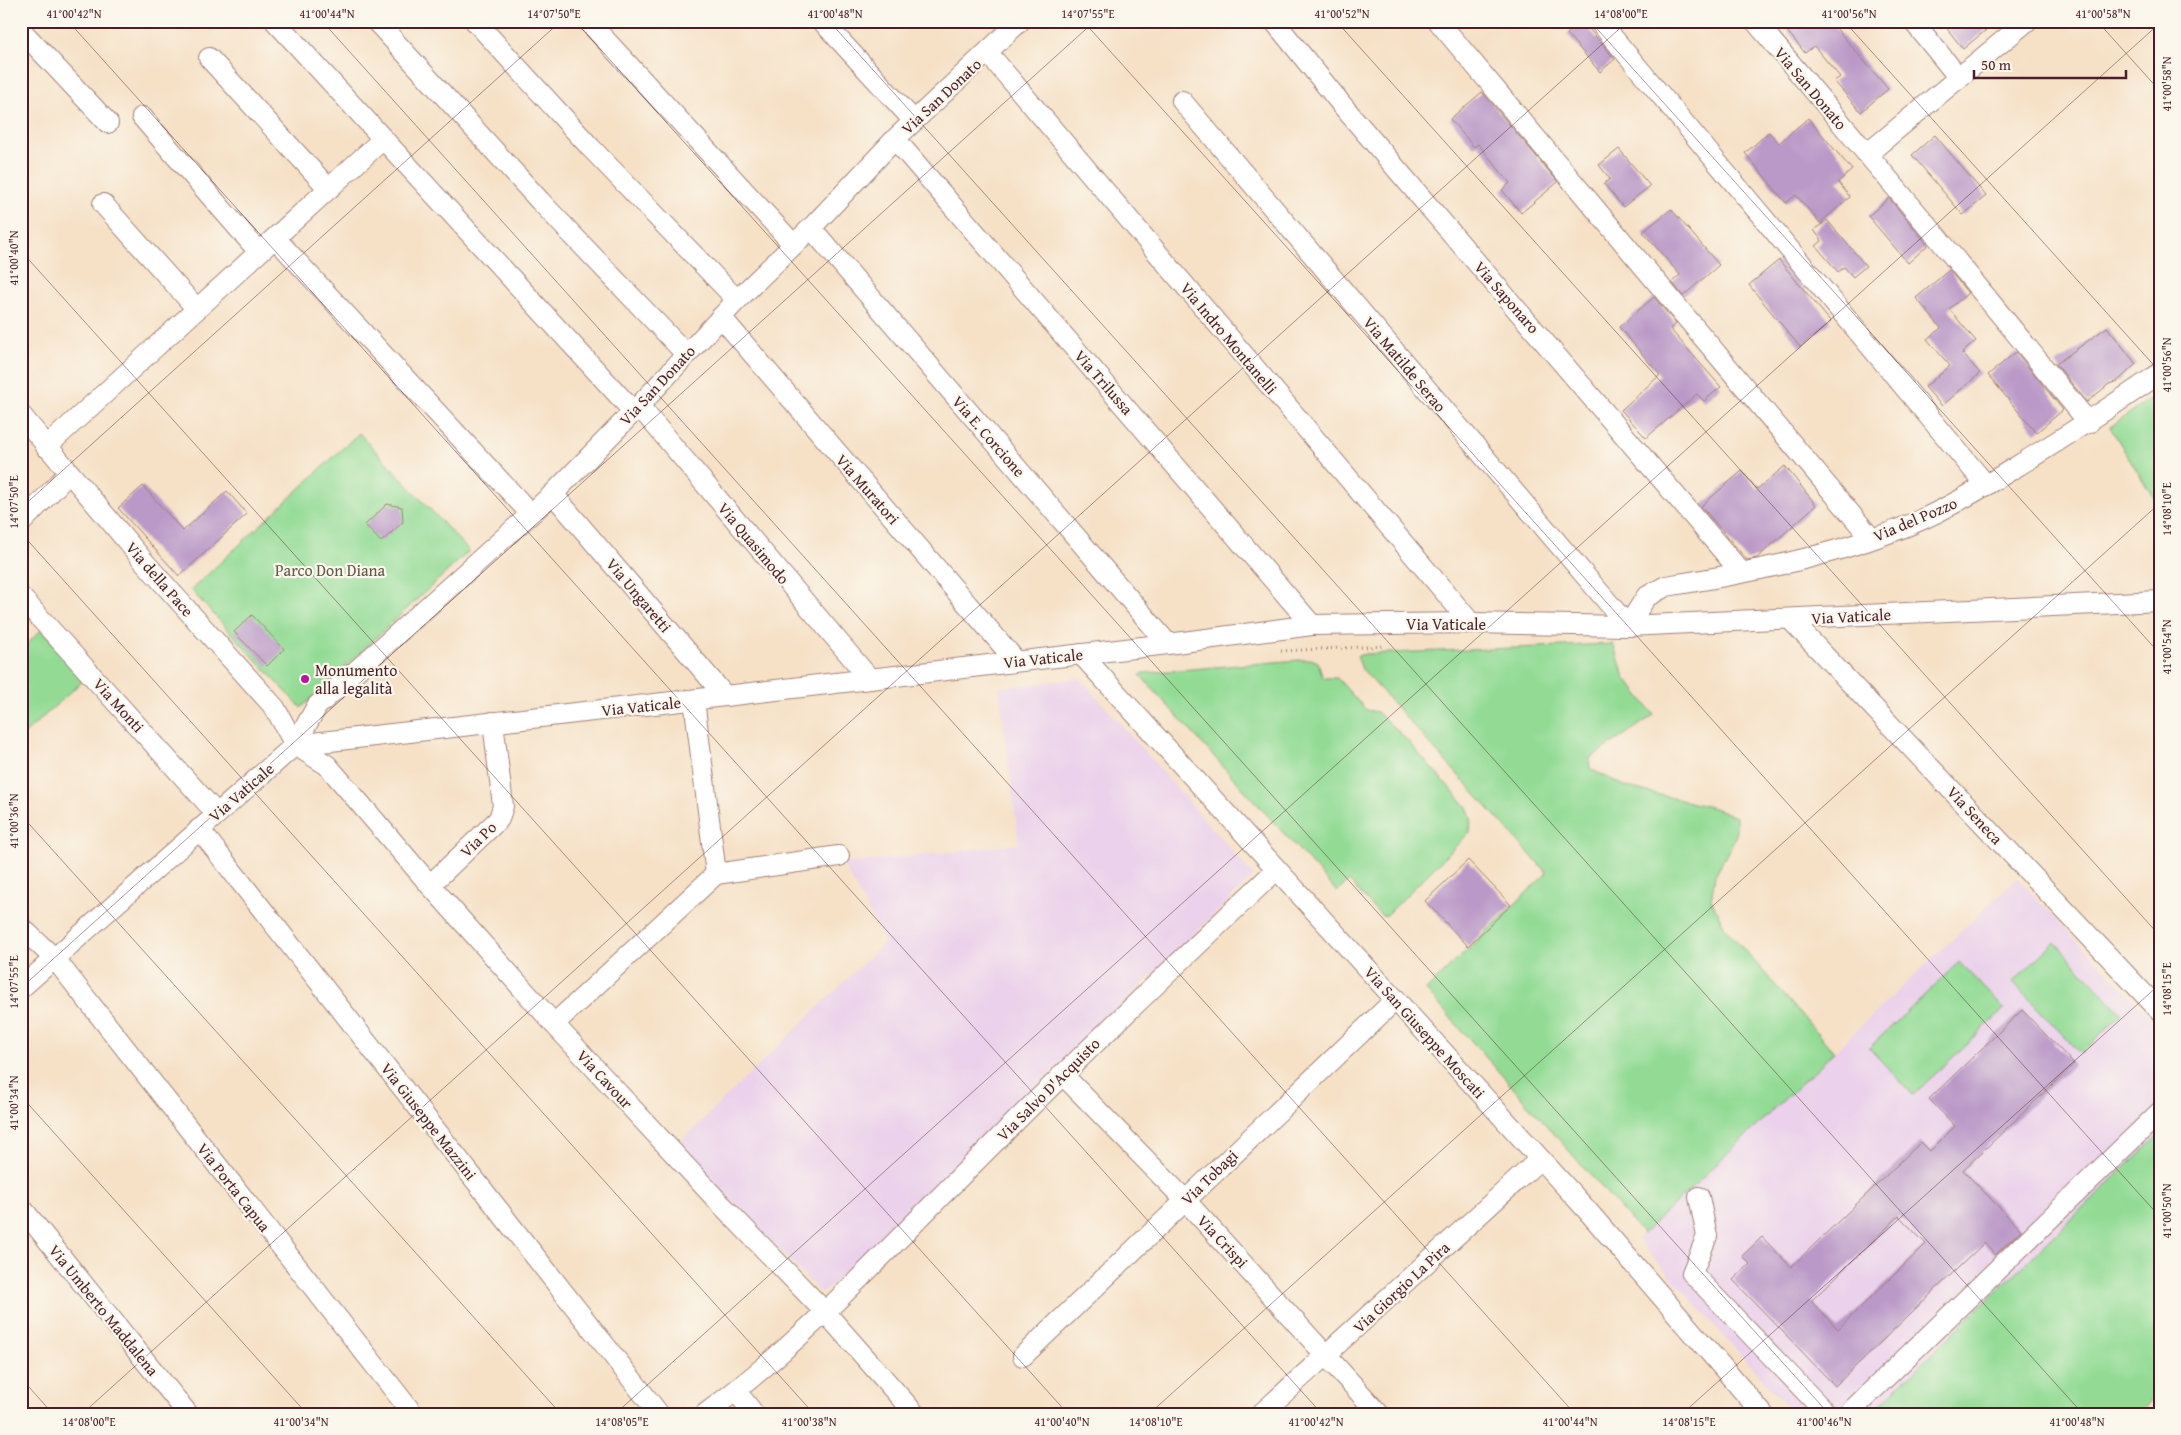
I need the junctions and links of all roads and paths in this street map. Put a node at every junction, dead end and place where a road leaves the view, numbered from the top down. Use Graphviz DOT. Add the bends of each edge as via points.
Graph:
graph roads {
  1 [pos="275,21"];
  2 [pos="376,21"];
  3 [pos="475,21"];
  4 [pos="588,21"];
  5 [pos="822,21"];
  6 [pos="1020,21"];
  7 [pos="1274,21"];
  8 [pos="1438,21"];
  9 [pos="1599,21"];
  10 [pos="1754,21"];
  11 [pos="1913,21"];
  12 [pos="2027,21"];
  13 [pos="21,30"];
  14 [pos="988,53"];
  15 [pos="209,58"];
  16 [pos="1959,78"];
  17 [pos="1182,101"];
  18 [pos="142,117"];
  19 [pos="914,121"];
  20 [pos="108,123"];
  21 [pos="895,139"];
  22 [pos="382,140"];
  23 [pos="1867,154"];
  24 [pos="328,189"];
  25 [pos="103,204"];
  26 [pos="811,228"];
  27 [pos="275,238"];
  28 [pos="793,244"];
  29 [pos="260,252"];
  30 [pos="736,300"];
  31 [pos="196,309"];
  32 [pos="721,317"];
  33 [pos="686,354"];
  34 [pos="2160,373"];
  35 [pos="636,409"];
  36 [pos="21,415"];
  37 [pos="2089,423"];
  38 [pos="46,446"];
  39 [pos="68,473"];
  40 [pos="1986,485"];
  41 [pos="553,494"];
  42 [pos="530,513"];
  43 [pos="21,523"];
  44 [pos="1871,538"];
  45 [pos="1741,572"];
  46 [pos="21,597"];
  47 [pos="2160,601"];
  48 [pos="1790,619"];
  49 [pos="1471,623"];
  50 [pos="1312,625"];
  51 [pos="1628,626"];
  52 [pos="1168,644"];
  53 [pos="1081,654"];
  54 [pos="1016,661"];
  55 [pos="870,679"];
  56 [pos="725,696"];
  57 [pos="694,700"];
  58 [pos="493,722"];
  59 [pos="295,745"];
  60 [pos="217,814"];
  61 [pos="199,829"];
  62 [pos="839,856"];
  63 [pos="1276,870"];
  64 [pos="716,874"];
  65 [pos="430,885"];
  66 [pos="21,927"];
  67 [pos="55,959"];
  68 [pos="21,988"];
  69 [pos="1396,999"];
  70 [pos="2160,1012"];
  71 [pos="554,1024"];
  72 [pos="1062,1074"];
  73 [pos="2160,1112"];
  74 [pos="1540,1159"];
  75 [pos="1699,1198"];
  76 [pos="1185,1200"];
  77 [pos="21,1207"];
  78 [pos="825,1312"];
  79 [pos="1327,1355"];
  80 [pos="1023,1356"];
  81 [pos="736,1391"];
  82 [pos="188,1414"];
  83 [pos="413,1414"];
  84 [pos="659,1414"];
  85 [pos="705,1414"];
  86 [pos="754,1414"];
  87 [pos="915,1414"];
  88 [pos="1261,1414"];
  89 [pos="1379,1414"];
  90 [pos="1764,1414"];
  91 [pos="1827,1414"];
  92 [pos="1848,1414"];
  1 -- 22 [label="street, Via Quasimodo"];
  2 -- 33 [label="street" via="540,201"];
  3 -- 30 [label="street"];
  4 -- 28 [label="street"];
  5 -- 19 [label="street"];
  6 -- 14 [label="street, Via San Donato"];
  7 -- 45 [label="street, Via Saponaro"];
  8 -- 44 [label="street"];
  9 -- 40 [label="street"];
  10 -- 23 [label="street, Via San Donato"];
  11 -- 16 [label="street"];
  12 -- 16 [label="street"];
  13 -- 20 [label="street"];
  14 -- 19 [label="street, Via San Donato"];
  14 -- 49 [label="street, Via Indro Montanelli"];
  15 -- 24 [label="street"];
  16 -- 23 [label="street"];
  17 -- 51 [label="street, Via Matilde Serao"];
  18 -- 29 [label="street"];
  19 -- 21 [label="street, Via San Donato"];
  21 -- 26 [label="street, Via San Donato"];
  21 -- 50 [label="street, Via Trilussa"];
  22 -- 24 [label="street"];
  22 -- 35 [label="street, Via Quasimodo"];
  23 -- 37 [label="street, Via San Donato"];
  24 -- 27 [label="street"];
  25 -- 31 [label="street"];
  26 -- 28 [label="street, Via San Donato"];
  26 -- 52 [label="street, Via E. Corcione"];
  27 -- 29 [label="street"];
  27 -- 42 [label="street"];
  28 -- 30 [label="street, Via San Donato"];
  29 -- 31 [label="street"];
  30 -- 32 [label="street, Via San Donato"];
  31 -- 38 [label="street"];
  32 -- 33 [label="street, Via San Donato"];
  32 -- 54 [label="street, Via Muratori"];
  33 -- 35 [label="street, Via San Donato"];
  34 -- 37 [label="street, Via del Pozzo"];
  35 -- 41 [label="street, Via San Donato"];
  35 -- 55 [label="street, Via Quasimodo"];
  36 -- 38 [label="street, Via della Pace"];
  37 -- 40 [label="street, Via del Pozzo"];
  38 -- 39 [label="street, Via della Pace"];
  39 -- 43 [label="street"];
  39 -- 59 [label="street, Via della Pace" via="275,708"];
  40 -- 44 [label="street, Via del Pozzo" via="1923,518"];
  41 -- 42 [label="street, Via San Donato"];
  41 -- 56 [label="street, Via Ungaretti"];
  42 -- 59 [label="street, Via San Donato" via="317,706"];
  44 -- 45 [label="street, Via del Pozzo" via="1809,558"];
  45 -- 51 [label="street, Via del Pozzo" via="1666,586 1646,597"];
  46 -- 60 [label="street, Via Monti"];
  47 -- 48 [label="street, Via Vaticale"];
  48 -- 51 [label="street, Via Vaticale"];
  48 -- 70 [label="street, Via Seneca"];
  49 -- 50 [label="street, Via Vaticale"];
  49 -- 51 [label="street, Via Vaticale"];
  50 -- 52 [label="street, Via Vaticale"];
  52 -- 53 [label="street, Via Vaticale"];
  53 -- 54 [label="street, Via Vaticale"];
  53 -- 63 [label="street, Via San Giuseppe Moscati"];
  54 -- 55 [label="street, Via Vaticale"];
  55 -- 56 [label="street, Via Vaticale"];
  56 -- 57 [label="street, Via Vaticale"];
  57 -- 58 [label="street, Via Vaticale"];
  57 -- 64 [label="street"];
  58 -- 59 [label="street, Via Vaticale"];
  58 -- 65 [label="street, Via Po" via="503,806 499,819"];
  59 -- 60 [label="street, Via Vaticale"];
  59 -- 65 [label="street, Via Cavour" via="327,765"];
  60 -- 61 [label="street, Via Vaticale"];
  61 -- 67 [label="street, Via Vaticale"];
  61 -- 84 [label="street, Via Giuseppe Mazzini"];
  62 -- 64 [label="street"];
  63 -- 69 [label="street, Via San Giuseppe Moscati"];
  63 -- 72 [label="street, Via Salvo D'Acquisto"];
  64 -- 71 [label="street"];
  65 -- 71 [label="street, Via Cavour"];
  66 -- 67 [label="street, Via Porta Capua"];
  67 -- 68 [label="street, Via Vaticale"];
  67 -- 83 [label="street, Via Porta Capua"];
  69 -- 74 [label="street, Via San Giuseppe Moscati"];
  69 -- 76 [label="street, Via Tobagi"];
  71 -- 78 [label="street, Via Cavour"];
  72 -- 76 [label="street, Via Crispi"];
  72 -- 78 [label="street, Via Salvo D'Acquisto"];
  73 -- 92 [label="street"];
  74 -- 79 [label="street, Via Giorgio La Pira"];
  74 -- 90 [label="street, Via San Giuseppe Moscati"];
  75 -- 91 [label="street" via="1707,1236 1692,1272"];
  76 -- 79 [label="street, Via Crispi"];
  76 -- 80 [label="street, Via Tobagi"];
  77 -- 82 [label="street, Via Umberto Maddalena"];
  78 -- 81 [label="street, Via Salvo D'Acquisto"];
  78 -- 87 [label="street, Via Cavour"];
  79 -- 88 [label="street, Via Giorgio La Pira"];
  79 -- 89 [label="street, Via Crispi"];
  81 -- 85 [label="street, Via Salvo D'Acquisto"];
  81 -- 86 [label="street"];
}
